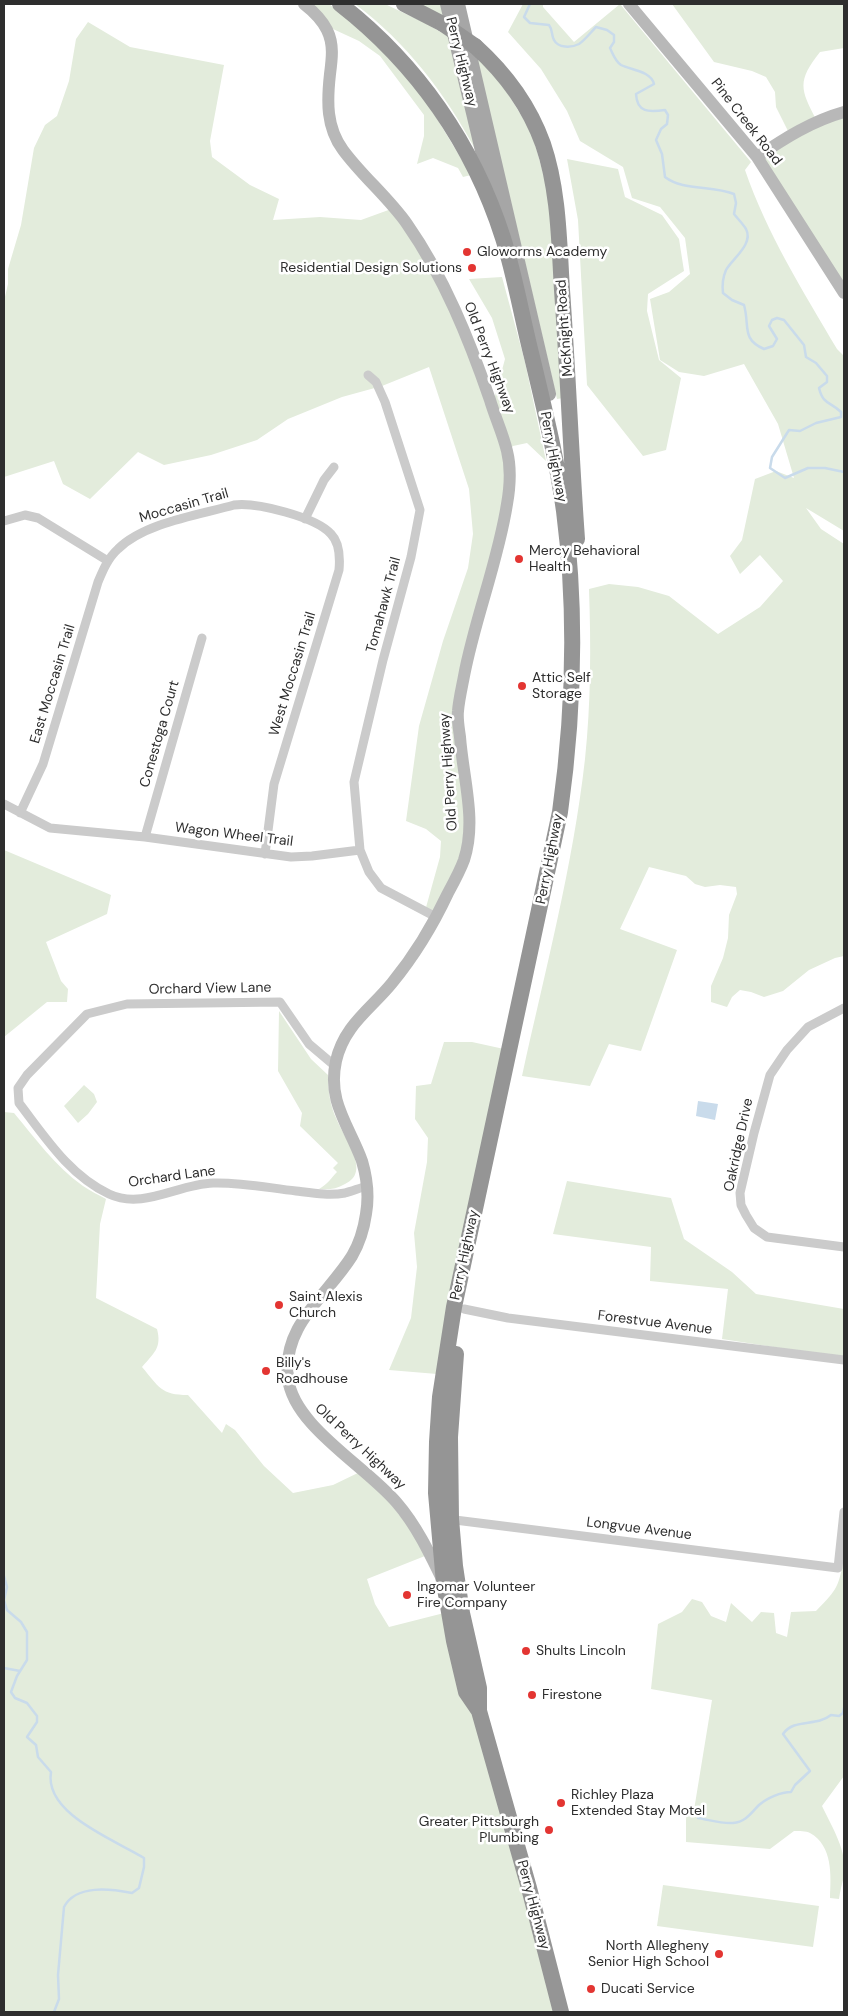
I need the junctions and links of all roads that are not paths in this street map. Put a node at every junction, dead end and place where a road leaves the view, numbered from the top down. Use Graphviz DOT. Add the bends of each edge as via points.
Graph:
graph roads {
  1 [pos="304,4"];
  2 [pos="340,4"];
  3 [pos="404,4"];
  4 [pos="446,4"];
  5 [pos="458,4"];
  6 [pos="629,4"];
  7 [pos="844,112"];
  8 [pos="757,156"];
  9 [pos="503,238"];
  10 [pos="844,293"];
  11 [pos="368,375"];
  12 [pos="334,467"];
  13 [pos="305,519"];
  14 [pos="4,522"];
  15 [pos="577,538"];
  16 [pos="108,561"];
  17 [pos="202,638"];
  18 [pos="4,804"];
  19 [pos="20,813"];
  20 [pos="145,838"];
  21 [pos="360,850"];
  22 [pos="265,854"];
  23 [pos="436,917"];
  24 [pos="844,1008"];
  25 [pos="87,1014"];
  26 [pos="335,1066"];
  27 [pos="367,1186"];
  28 [pos="844,1247"];
  29 [pos="464,1309"];
  30 [pos="844,1360"];
  31 [pos="844,1512"];
  32 [pos="444,1518"];
  33 [pos="451,1585"];
  34 [pos="561,2012"];
  1 -- 23 [label="street, Old Perry Highway" via="322,21 332,42 328,105 334,137 405,221 427,256 470,345 507,452 510,474 508,501 467,660 458,712 470,816 469,840 463,863"];
  2 -- 9 [label="highway" via="385,42 435,102 456,133"];
  3 -- 15 [label="highway, McKnight Road, bridge" via="443,24 475,46 502,72 525,106 543,144 557,222"];
  4 -- 9 [label="main road, Perry Highway"];
  5 -- 15 [label="main road, Perry Highway" via="554,414"];
  6 -- 8 [label="street, Pine Creek Road"];
  7 -- 8 [label="street" via="803,128"];
  8 -- 10 [label="street, Pine Creek Road"];
  9 -- 32 [label="highway, Perry Highway" via="548,426 564,510 571,590 572,699 555,840 449,1336 436,1465"];
  11 -- 21 [label="street, Tomahawk Trail" via="376,382 385,402 420,510 354,782"];
  12 -- 13 [label="street"];
  13 -- 16 [label="street, Moccasin Trail" via="258,506 234,505 152,528 117,550"];
  13 -- 22 [label="street, West Moccasin Trail" via="332,534 340,558 339,570 274,784"];
  14 -- 16 [label="street" via="25,515 38,518"];
  15 -- 29 [label="highway, Perry Highway" via="583,672 570,814"];
  16 -- 19 [label="street, East Moccasin Trail" via="98,582 43,764"];
  17 -- 20 [label="street, Conestoga Court"];
  18 -- 19 [label="street, Wagon Wheel Trail"];
  19 -- 20 [label="street, Wagon Wheel Trail" via="50,828"];
  20 -- 22 [label="street, Wagon Wheel Trail"];
  21 -- 22 [label="street, Wagon Wheel Trail" via="303,857"];
  21 -- 23 [label="street" via="369,872 381,888"];
  23 -- 26 [label="street, Old Perry Highway" via="391,985 349,1029"];
  24 -- 28 [label="street, Oakridge Drive" via="808,1027 770,1075 740,1193 741,1205 754,1228 767,1236"];
  25 -- 26 [label="street, Orchard View Lane" via="127,1004 280,1002 309,1044"];
  25 -- 27 [label="street, Orchard Lane" via="27,1075 18,1088 19,1103 67,1164 109,1194 135,1199 211,1183 319,1194 344,1193"];
  26 -- 27 [label="street, Old Perry Highway" via="334,1095 362,1163"];
  27 -- 33 [label="street, Old Perry Highway" via="366,1215 352,1255 306,1315 293,1338 288,1360 289,1384 297,1405 312,1424 398,1504"];
  29 -- 30 [label="street, Forestvue Avenue" via="508,1318"];
  29 -- 32 [label="highway, Perry Highway" via="451,1410 450,1465"];
  31 -- 32 [label="street, Longvue Avenue" via="838,1568"];
  32 -- 33 [label="highway, Perry Highway"];
  33 -- 34 [label="highway, Perry Highway" via="479,1688 479,1711"];
}
